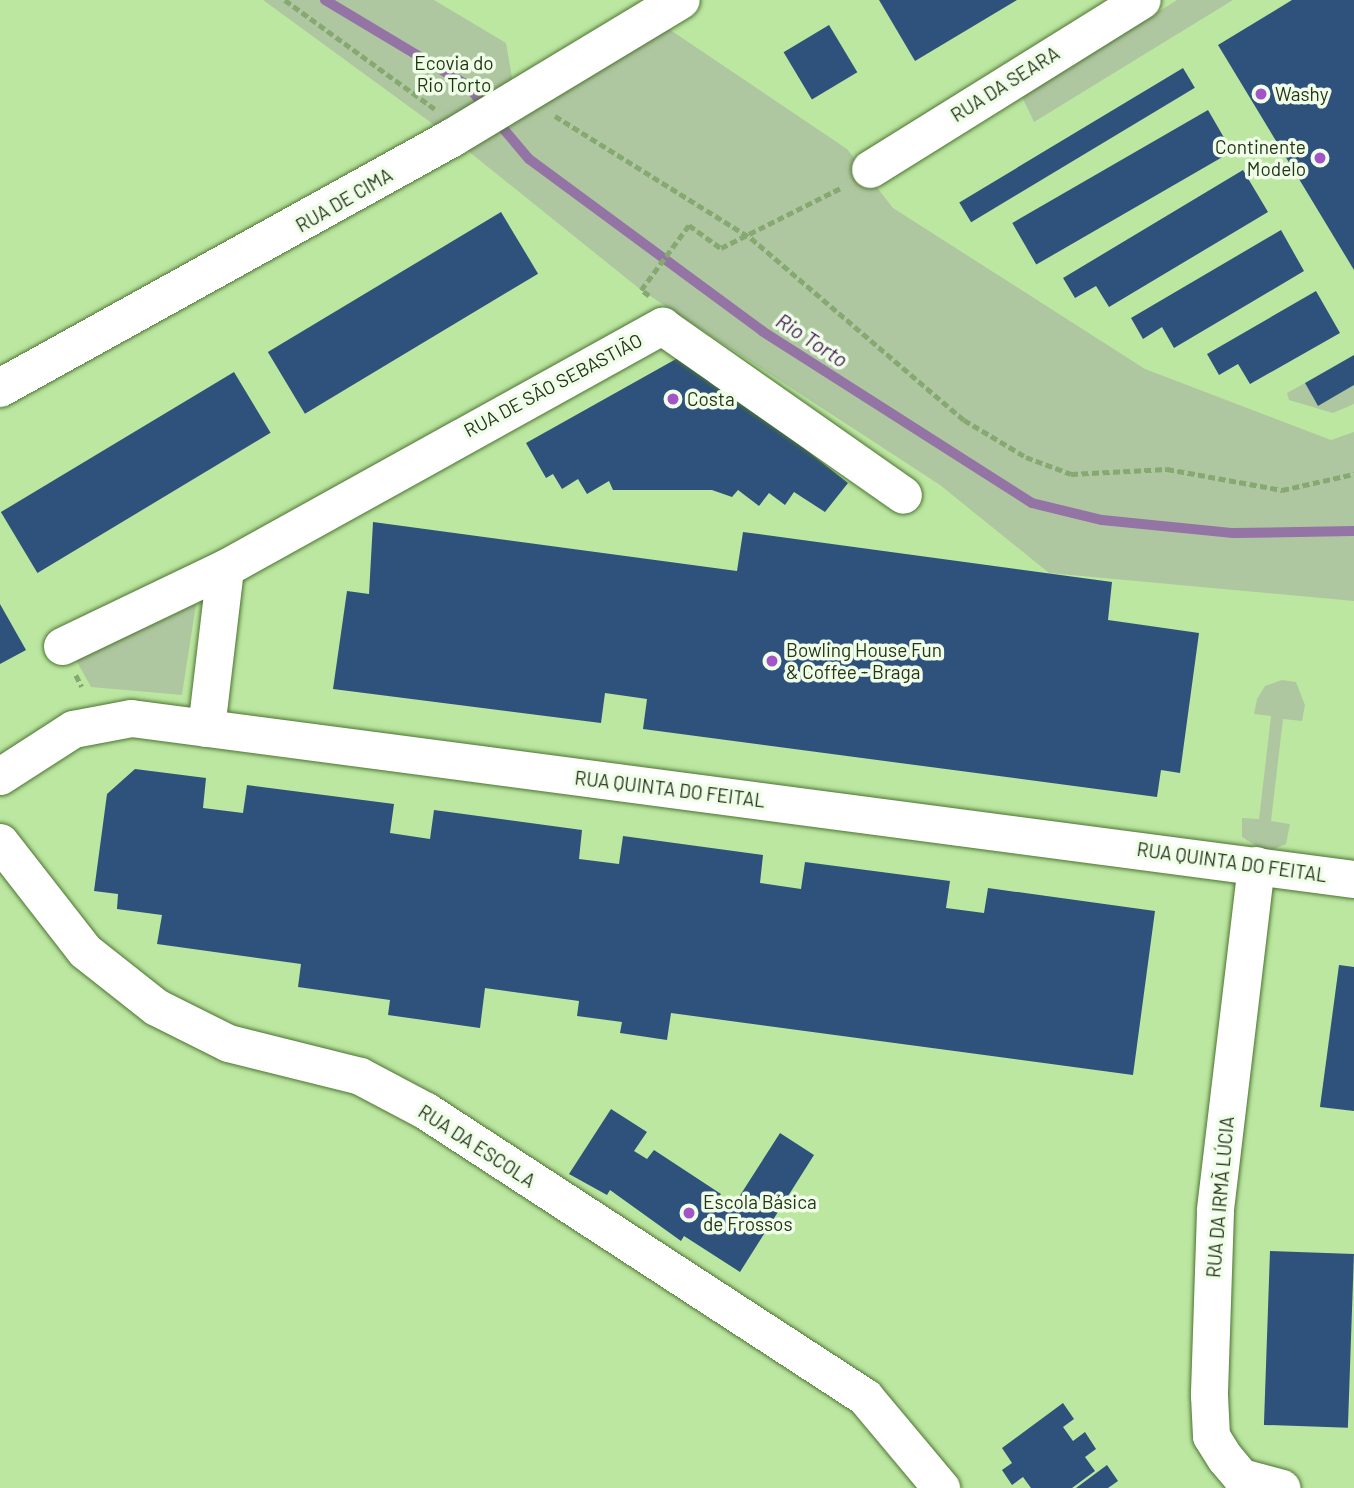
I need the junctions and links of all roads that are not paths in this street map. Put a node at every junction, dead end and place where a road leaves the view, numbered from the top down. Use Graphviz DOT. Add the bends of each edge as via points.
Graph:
graph roads {
  1 [pos="681,0"];
  2 [pos="1142,0"];
  3 [pos="870,169"];
  4 [pos="0,388"];
  5 [pos="903,495"];
  6 [pos="225,568"];
  7 [pos="62,646"];
  8 [pos="206,728"];
  9 [pos="0,776"];
  10 [pos="0,842"];
  11 [pos="1256,865"];
  12 [pos="1354,879"];
  13 [pos="941,1488"];
  14 [pos="1282,1488"];
  1 -- 4 [label="main road, RUA DE CIMA" via="533,107 449,127"];
  2 -- 3 [label="street, RUA DA SEARA"];
  5 -- 6 [label="street, RUA DE SÃO SEBASTIÃO" via="662,326"];
  6 -- 7 [label="street, RUA DE SÃO SEBASTIÃO"];
  6 -- 8 [label="street"];
  8 -- 9 [label="street, RUA QUINTA DO FEITAL" via="99,719"];
  8 -- 11 [label="street, RUA QUINTA DO FEITAL"];
  10 -- 13 [label="street, RUA DA ESCOLA" via="85,951 156,1007 228,1043 360,1076 426,1111 865,1397"];
  11 -- 12 [label="street, RUA QUINTA DO FEITAL"];
  11 -- 14 [label="street, RUA DA IRMÃ LÚCIA" via="1215,1211 1209,1395 1211,1436 1225,1458 1241,1477"];
}
